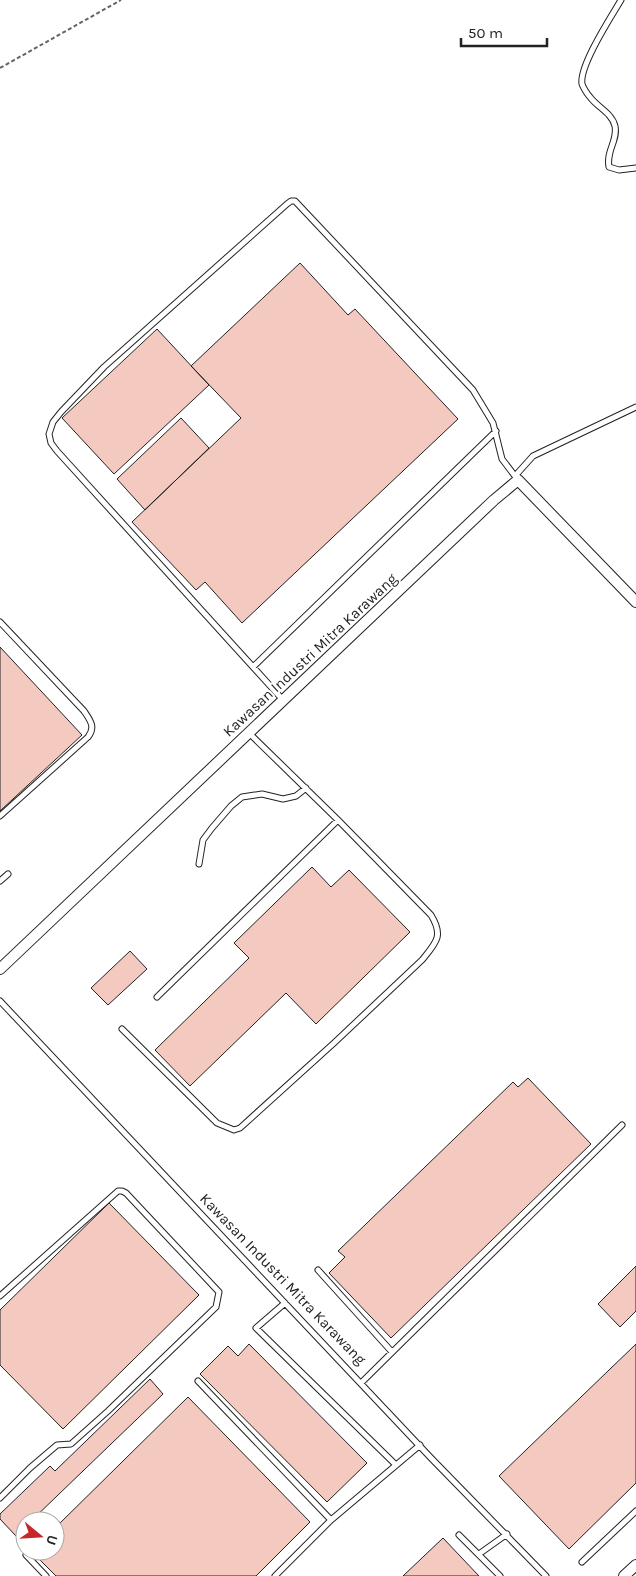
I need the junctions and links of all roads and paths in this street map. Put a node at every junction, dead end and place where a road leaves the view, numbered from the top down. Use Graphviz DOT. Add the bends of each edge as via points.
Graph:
graph roads {
  1 [pos="121,0"];
  2 [pos="621,0"];
  3 [pos="0,68"];
  4 [pos="636,168"];
  5 [pos="636,406"];
  6 [pos="496,432"];
  7 [pos="516,478"];
  8 [pos="636,602"];
  9 [pos="0,622"];
  10 [pos="253,667"];
  11 [pos="283,701"];
  12 [pos="249,733"];
  13 [pos="306,788"];
  14 [pos="0,816"];
  15 [pos="338,820"];
  16 [pos="199,864"];
  17 [pos="8,874"];
  18 [pos="0,881"];
  19 [pos="0,969"];
  20 [pos="156,997"];
  21 [pos="0,1001"];
  22 [pos="122,1029"];
  23 [pos="622,1125"];
  24 [pos="318,1270"];
  25 [pos="0,1296"];
  26 [pos="284,1303"];
  27 [pos="392,1352"];
  28 [pos="198,1381"];
  29 [pos="360,1382"];
  30 [pos="420,1445"];
  31 [pos="396,1465"];
  32 [pos="0,1498"];
  33 [pos="636,1511"];
  34 [pos="331,1520"];
  35 [pos="507,1534"];
  36 [pos="459,1535"];
  37 [pos="479,1554"];
  38 [pos="32,1561"];
  39 [pos="582,1562"];
  40 [pos="636,1565"];
  41 [pos="46,1576"];
  42 [pos="275,1576"];
  43 [pos="500,1576"];
  44 [pos="546,1576"];
  45 [pos="624,1576"];
  1 -- 3 [label="path"];
  2 -- 4 [label="lane" via="589,58 582,84 590,98 615,124 616,134 607,158 609,167 619,170"];
  5 -- 7 [label="lane" via="533,456"];
  6 -- 7 [label="lane" via="502,459"];
  6 -- 10 [label="lane"];
  6 -- 10 [label="lane" via="473,390 295,200 104,367 53,422 49,434 51,443"];
  7 -- 8 [label="street"];
  7 -- 11 [label="street, Kawasan Industri Mitra Karawang"];
  9 -- 14 [label="lane" via="84,711 93,725 88,736"];
  10 -- 11 [label="lane"];
  11 -- 12 [label="street, Kawasan Industri Mitra Karawang"];
  12 -- 13 [label="lane"];
  12 -- 19 [label="street, Kawasan Industri Mitra Karawang"];
  13 -- 15 [label="lane"];
  13 -- 16 [label="lane" via="296,796 283,799 262,794 242,798 231,806 203,840"];
  15 -- 20 [label="lane"];
  15 -- 22 [label="lane" via="436,923 438,936 422,960 246,1124 234,1130 216,1123"];
  17 -- 18 [label="lane"];
  21 -- 26 [label="lane, Kawasan Industri Mitra Karawang"];
  23 -- 27 [label="lane"];
  24 -- 27 [label="lane"];
  25 -- 32 [label="lane" via="118,1191 126,1193 219,1292 216,1307 108,1411 71,1444 57,1445"];
  26 -- 29 [label="lane, Kawasan Industri Mitra Karawang"];
  26 -- 31 [label="lane" via="256,1328"];
  27 -- 29 [label="lane"];
  28 -- 34 [label="lane"];
  29 -- 30 [label="lane, Kawasan Industri Mitra Karawang"];
  30 -- 31 [label="lane"];
  30 -- 35 [label="lane, Kawasan Industri Mitra Karawang"];
  31 -- 34 [label="lane"];
  33 -- 39 [label="lane"];
  34 -- 42 [label="lane"];
  35 -- 37 [label="lane"];
  35 -- 44 [label="lane, Kawasan Industri Mitra Karawang"];
  36 -- 37 [label="lane"];
  37 -- 43 [label="lane"];
  38 -- 41 [label="lane"];
  40 -- 45 [label="street"];
}
